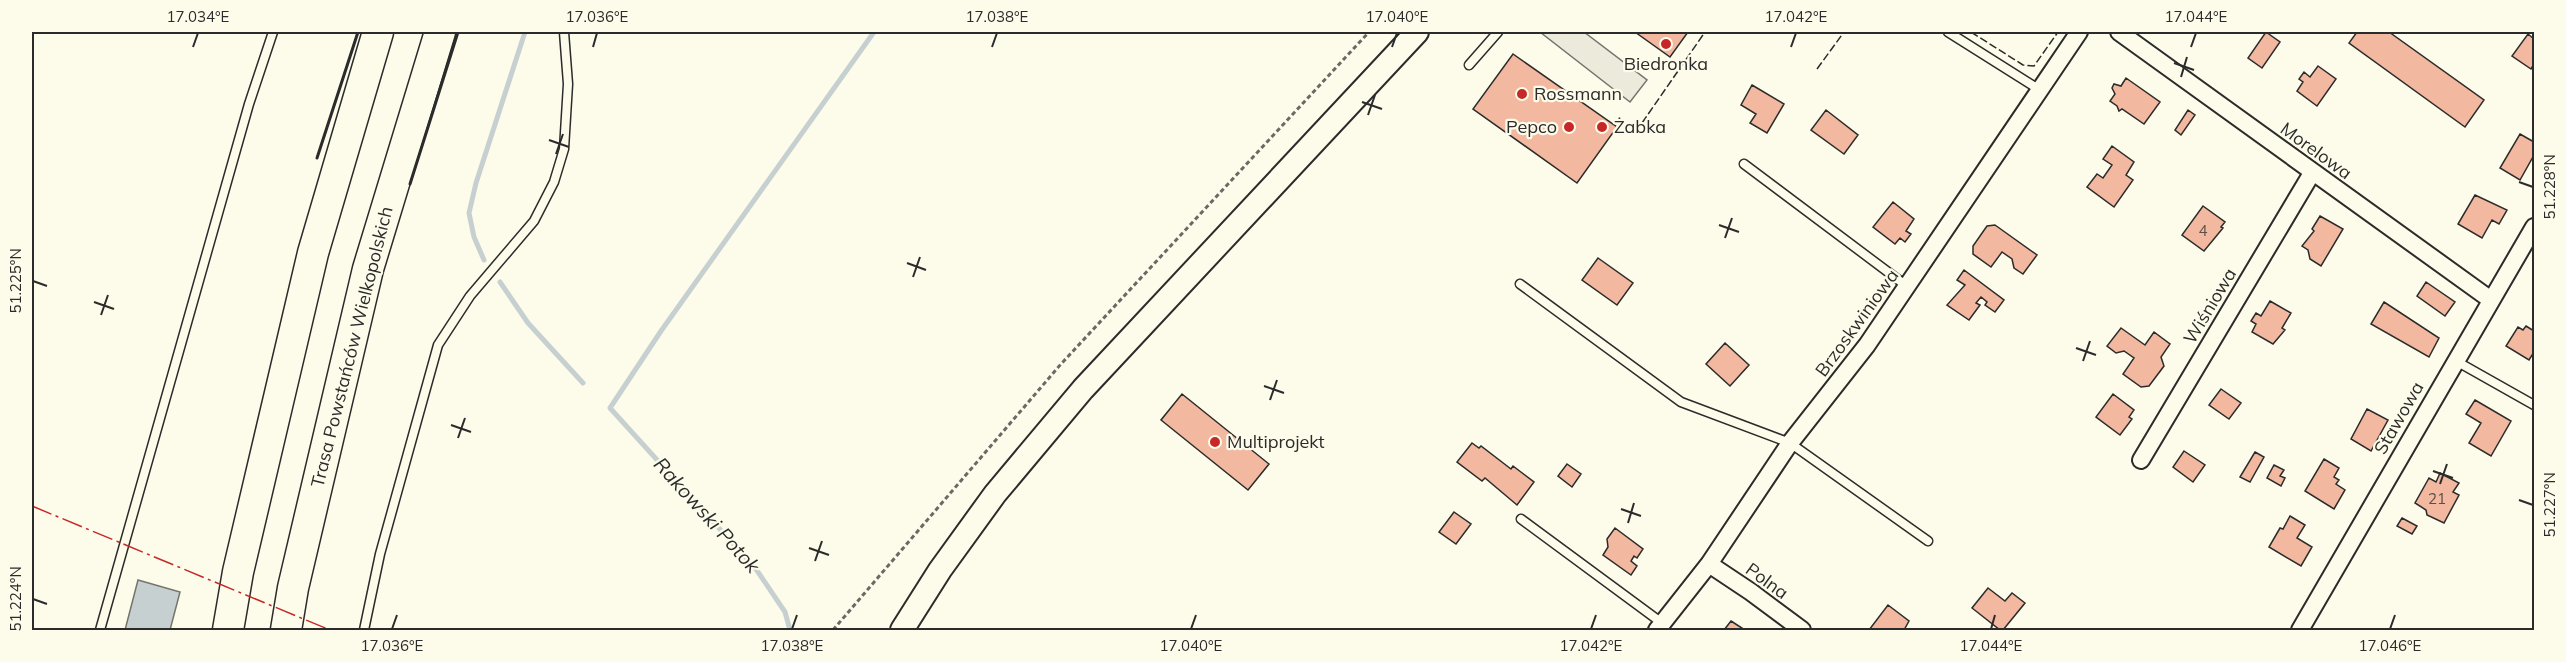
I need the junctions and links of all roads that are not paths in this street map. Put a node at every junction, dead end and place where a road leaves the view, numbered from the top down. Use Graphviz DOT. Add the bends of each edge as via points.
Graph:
graph roads {
  1 [pos="273,32"];
  2 [pos="378,32"];
  3 [pos="440,32"];
  4 [pos="564,32"];
  5 [pos="1418,32"];
  6 [pos="1498,32"];
  7 [pos="1948,32"];
  8 [pos="2079,32"];
  9 [pos="2119,32"];
  10 [pos="1469,65"];
  11 [pos="2040,90"];
  12 [pos="1744,164"];
  13 [pos="2312,173"];
  14 [pos="2535,227"];
  15 [pos="1520,284"];
  16 [pos="1908,287"];
  17 [pos="2491,300"];
  18 [pos="2455,361"];
  19 [pos="2535,405"];
  20 [pos="1790,443"];
  21 [pos="2141,460"];
  22 [pos="1521,519"];
  23 [pos="1928,541"];
  24 [pos="1709,564"];
  25 [pos="1660,627"];
  26 [pos="99,630"];
  27 [pos="228,630"];
  28 [pos="286,630"];
  29 [pos="364,630"];
  30 [pos="902,630"];
  31 [pos="1802,630"];
  32 [pos="2300,630"];
  1 -- 26 [label="lane"];
  2 -- 27 [label="highway" via="313,253 238,572"];
  3 -- 28 [label="highway, Trasa Powstańców Wielkopolskich" via="368,269"];
  4 -- 29 [label="lane" via="568,84 564,149 554,182 534,221 470,296 438,345 380,554"];
  5 -- 30 [label="main road" via="1083,389 995,494"];
  6 -- 10 [label="lane"];
  7 -- 11 [label="lane"];
  8 -- 11 [label="street, Brzoskwiniowa"];
  9 -- 13 [label="street, Morelowa"];
  11 -- 16 [label="street, Brzoskwiniowa"];
  12 -- 16 [label="lane"];
  13 -- 17 [label="street, Morelowa"];
  13 -- 21 [label="street, Wiśniowa"];
  14 -- 17 [label="street, Stawowa"];
  15 -- 20 [label="lane" via="1681,402"];
  16 -- 20 [label="street, Brzoskwiniowa"];
  17 -- 18 [label="street, Stawowa"];
  18 -- 19 [label="lane"];
  18 -- 32 [label="street, Stawowa"];
  20 -- 23 [label="lane"];
  20 -- 24 [label="street, Brzoskwiniowa"];
  22 -- 25 [label="lane"];
  24 -- 25 [label="street, Brzoskwiniowa"];
  24 -- 31 [label="street, Polna"];
}
